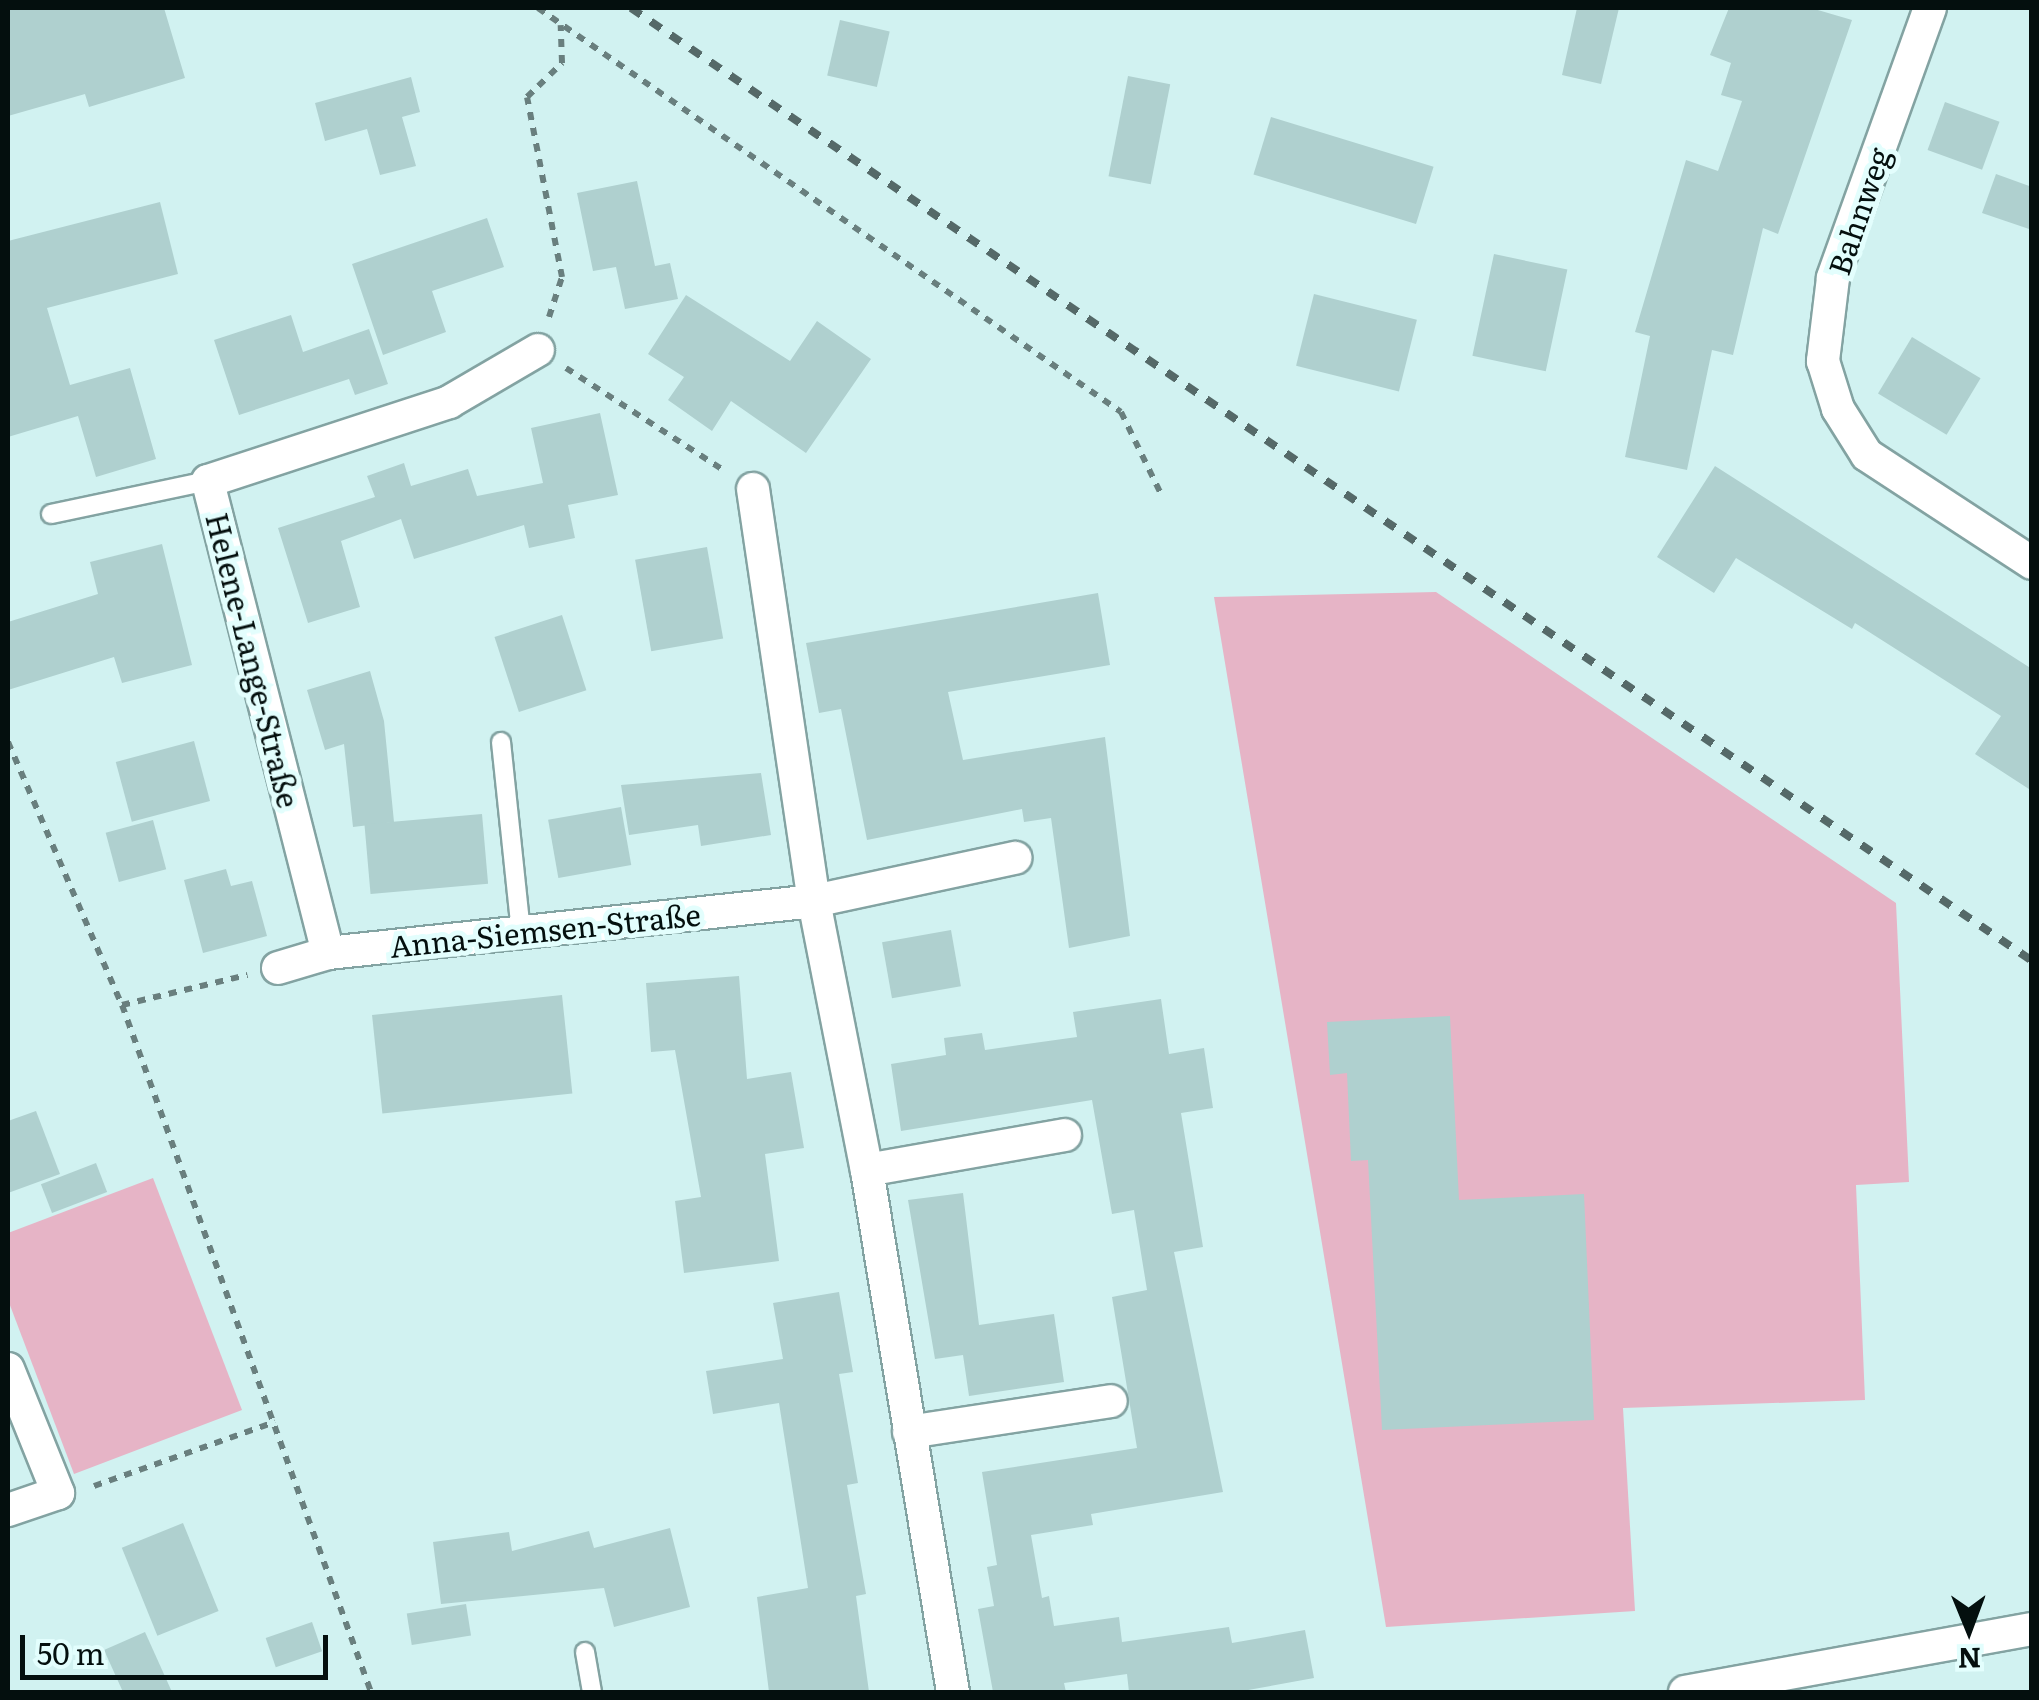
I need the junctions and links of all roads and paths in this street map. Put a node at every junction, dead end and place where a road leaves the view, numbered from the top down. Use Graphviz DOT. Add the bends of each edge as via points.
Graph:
graph roads {
  1 [pos="538,8"];
  2 [pos="1930,8"];
  3 [pos="560,24"];
  4 [pos="538,350"];
  5 [pos="208,481"];
  6 [pos="753,489"];
  7 [pos="1161,494"];
  8 [pos="51,514"];
  9 [pos="2032,563"];
  10 [pos="8,742"];
  11 [pos="502,742"];
  12 [pos="1015,858"];
  13 [pos="814,901"];
  14 [pos="521,930"];
  15 [pos="328,953"];
  16 [pos="278,968"];
  17 [pos="122,1005"];
  18 [pos="1065,1135"];
  19 [pos="867,1170"];
  20 [pos="8,1369"];
  21 [pos="1111,1401"];
  22 [pos="275,1422"];
  23 [pos="910,1432"];
  24 [pos="58,1493"];
  25 [pos="8,1510"];
  26 [pos="2032,1629"];
  27 [pos="585,1652"];
  28 [pos="371,1692"];
  29 [pos="592,1692"];
  30 [pos="953,1692"];
  31 [pos="1686,1692"];
  1 -- 3 [label="path"];
  2 -- 9 [label="street, Bahnweg" via="1833,278 1824,360 1838,409 1867,455"];
  3 -- 4 [label="path" via="562,63 527,97 562,277"];
  3 -- 7 [label="path" via="1122,412"];
  4 -- 5 [label="street, Helene-Lange-Straße" via="450,402"];
  4 -- 6 [label="path"];
  5 -- 8 [label="lane"];
  5 -- 15 [label="street, Helene-Lange-Straße"];
  6 -- 13 [label="street"];
  10 -- 17 [label="path"];
  11 -- 14 [label="lane"];
  12 -- 13 [label="street, Anna-Siemsen-Straße"];
  13 -- 14 [label="street, Anna-Siemsen-Straße"];
  13 -- 19 [label="street"];
  14 -- 15 [label="street, Anna-Siemsen-Straße"];
  15 -- 16 [label="street, Anna-Siemsen-Straße"];
  16 -- 17 [label="path"];
  17 -- 22 [label="path"];
  18 -- 19 [label="street"];
  19 -- 23 [label="street"];
  20 -- 24 [label="street"];
  21 -- 23 [label="street"];
  22 -- 24 [label="path"];
  22 -- 28 [label="path"];
  23 -- 30 [label="street"];
  24 -- 25 [label="street"];
  26 -- 31 [label="street"];
  27 -- 29 [label="lane"];
}
